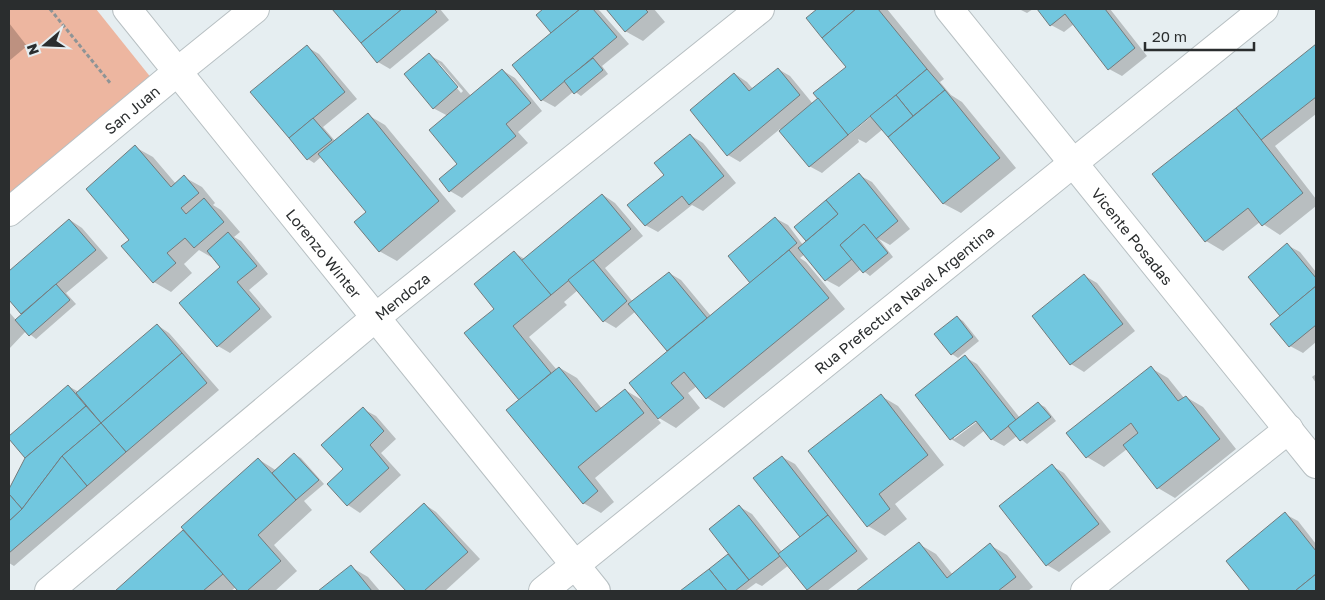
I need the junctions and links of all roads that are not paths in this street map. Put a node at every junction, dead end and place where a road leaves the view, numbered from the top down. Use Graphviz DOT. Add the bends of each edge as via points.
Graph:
graph roads {
  1 [pos="127,9"];
  2 [pos="255,9"];
  3 [pos="760,9"];
  4 [pos="949,9"];
  5 [pos="1264,9"];
  6 [pos="177,72"];
  7 [pos="1074,162"];
  8 [pos="9,212"];
  9 [pos="375,318"];
  10 [pos="1289,429"];
  11 [pos="1316,464"];
  12 [pos="575,565"];
  13 [pos="50,591"];
  14 [pos="543,591"];
  15 [pos="596,591"];
  16 [pos="1085,591"];
  1 -- 6 [label="street, Lorenzo Winter"];
  2 -- 6 [label="street, San Juan"];
  3 -- 9 [label="street, Mendoza"];
  4 -- 7 [label="street, Vicente Posadas"];
  5 -- 7 [label="street, Rua Prefectura Naval Argentina"];
  6 -- 8 [label="street, San Juan"];
  6 -- 9 [label="street, Lorenzo Winter"];
  7 -- 10 [label="street, Vicente Posadas"];
  7 -- 12 [label="street, Rua Prefectura Naval Argentina"];
  9 -- 12 [label="street, Lorenzo Winter"];
  9 -- 13 [label="street, Mendoza"];
  10 -- 11 [label="street, Vicente Posadas"];
  10 -- 16 [label="street"];
  12 -- 14 [label="street, Rua Prefectura Naval Argentina"];
  12 -- 15 [label="street, Lorenzo Winter"];
}
